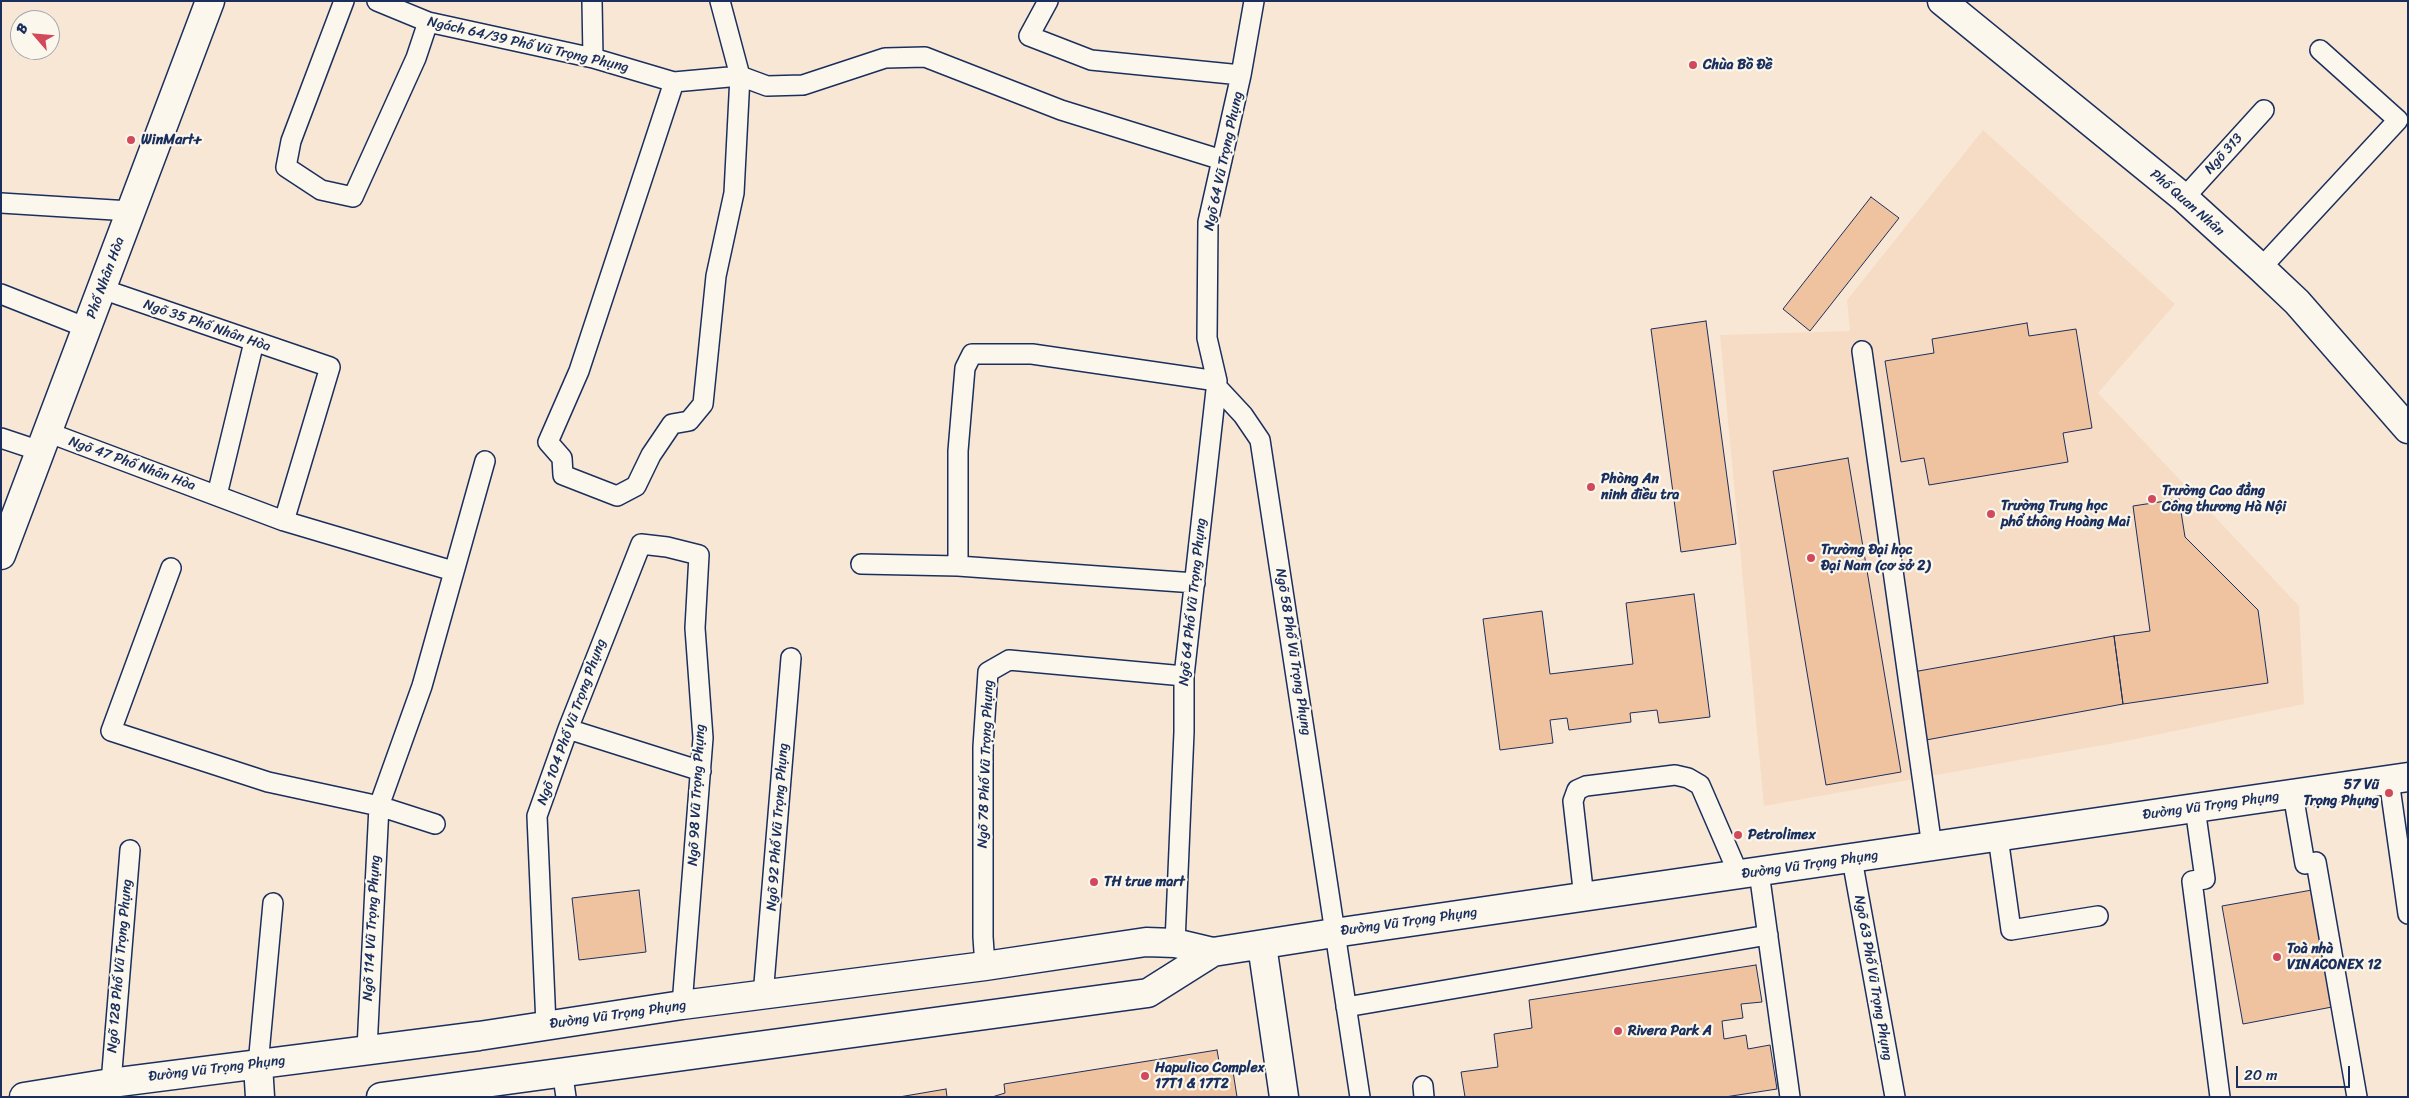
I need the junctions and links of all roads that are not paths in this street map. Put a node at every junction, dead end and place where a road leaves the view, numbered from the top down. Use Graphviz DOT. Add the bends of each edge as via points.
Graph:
graph roads {
  1 [pos="344,1"];
  2 [pos="377,1"];
  3 [pos="592,1"];
  4 [pos="720,1"];
  5 [pos="1048,1"];
  6 [pos="1254,1"];
  7 [pos="1942,1"];
  8 [pos="203,3"];
  9 [pos="428,22"];
  10 [pos="2320,50"];
  11 [pos="593,58"];
  12 [pos="1241,75"];
  13 [pos="740,76"];
  14 [pos="674,82"];
  15 [pos="2264,110"];
  16 [pos="2403,123"];
  17 [pos="1222,160"];
  18 [pos="2184,198"];
  19 [pos="1,203"];
  20 [pos="130,211"];
  21 [pos="2261,268"];
  22 [pos="102,290"];
  23 [pos="1,294"];
  24 [pos="87,328"];
  25 [pos="254,342"];
  26 [pos="1862,351"];
  27 [pos="1216,384"];
  28 [pos="2408,429"];
  29 [pos="1,438"];
  30 [pos="44,442"];
  31 [pos="485,461"];
  32 [pos="217,495"];
  33 [pos="284,521"];
  34 [pos="1,554"];
  35 [pos="699,555"];
  36 [pos="862,564"];
  37 [pos="958,566"];
  38 [pos="171,568"];
  39 [pos="453,571"];
  40 [pos="1194,583"];
  41 [pos="791,658"];
  42 [pos="1184,676"];
  43 [pos="568,729"];
  44 [pos="701,771"];
  45 [pos="2398,779"];
  46 [pos="2293,794"];
  47 [pos="379,806"];
  48 [pos="2195,808"];
  49 [pos="435,824"];
  50 [pos="1998,837"];
  51 [pos="1932,847"];
  52 [pos="130,850"];
  53 [pos="1852,859"];
  54 [pos="1749,874"];
  55 [pos="1584,898"];
  56 [pos="273,903"];
  57 [pos="2408,914"];
  58 [pos="2098,916"];
  59 [pos="1334,933"];
  60 [pos="1768,935"];
  61 [pos="1175,944"];
  62 [pos="1262,945"];
  63 [pos="1213,952"];
  64 [pos="985,966"];
  65 [pos="763,996"];
  66 [pos="682,1005"];
  67 [pos="1346,1008"];
  68 [pos="546,1025"];
  69 [pos="367,1049"];
  70 [pos="258,1065"];
  71 [pos="111,1083"];
  72 [pos="564,1084"];
  73 [pos="24,1097"];
  74 [pos="260,1097"];
  75 [pos="381,1097"];
  76 [pos="1284,1097"];
  77 [pos="1360,1097"];
  78 [pos="1790,1097"];
  79 [pos="1894,1097"];
  80 [pos="2220,1097"];
  81 [pos="2357,1097"];
  1 -- 9 [label="lane" via="291,141 286,166 321,190 353,197 416,58"];
  2 -- 9 [label="lane, Ngách 64/39 Phố Vũ Trọng Phụng"];
  3 -- 11 [label="lane"];
  4 -- 13 [label="lane"];
  5 -- 12 [label="lane" via="1029,36 1092,60"];
  6 -- 12 [label="lane, Ngõ 64 Vũ Trọng Phụng"];
  7 -- 18 [label="street, Phố Quan Nhân"];
  8 -- 20 [label="street, Phố Nhân Hòa"];
  9 -- 11 [label="lane, Ngách 64/39 Phố Vũ Trọng Phụng"];
  10 -- 16 [label="lane"];
  11 -- 14 [label="lane, Ngách 64/39 Phố Vũ Trọng Phụng"];
  12 -- 17 [label="lane, Ngõ 64 Vũ Trọng Phụng"];
  13 -- 14 [label="lane, Ngách 64/39 Phố Vũ Trọng Phụng"];
  13 -- 14 [label="lane" via="734,193 716,276 704,404 689,421 672,424 651,455 636,486 617,496 563,475 562,458 548,442 579,371"];
  13 -- 17 [label="lane" via="767,86 803,85 885,58 925,57 1061,110"];
  15 -- 18 [label="lane, Ngõ 313"];
  16 -- 21 [label="lane"];
  17 -- 27 [label="lane, Ngõ 64 Vũ Trọng Phụng" via="1208,222 1207,338"];
  18 -- 21 [label="street, Phố Quan Nhân"];
  19 -- 20 [label="lane"];
  20 -- 22 [label="street, Phố Nhân Hòa"];
  21 -- 28 [label="street, Phố Quan Nhân" via="2297,302"];
  22 -- 24 [label="street, Phố Nhân Hòa"];
  22 -- 25 [label="lane, Ngõ 35 Phố Nhân Hòa"];
  23 -- 24 [label="lane"];
  24 -- 30 [label="street, Phố Nhân Hòa"];
  25 -- 32 [label="lane"];
  25 -- 33 [label="lane, Ngõ 35 Phố Nhân Hòa" via="330,367"];
  26 -- 51 [label="lane"];
  27 -- 37 [label="lane" via="1032,354 972,354 965,368 958,451"];
  27 -- 40 [label="lane, Ngõ 64 Phố Vũ Trọng Phụng"];
  27 -- 59 [label="lane, Ngõ 58 Phố Vũ Trọng Phụng" via="1260,440"];
  29 -- 30 [label="lane, Ngõ 47 Phố Nhân Hòa"];
  30 -- 32 [label="lane, Ngõ 47 Phố Nhân Hòa"];
  30 -- 34 [label="street, Phố Nhân Hòa"];
  31 -- 39 [label="lane, Ngõ 114 Vũ Trọng Phụng"];
  32 -- 33 [label="lane, Ngõ 47 Phố Nhân Hòa"];
  33 -- 39 [label="lane, Ngõ 47 Phố Nhân Hòa"];
  35 -- 43 [label="lane, Ngõ 104 Phố Vũ Trọng Phụng" via="641,544"];
  35 -- 44 [label="lane, Ngõ 98 Vũ Trọng Phụng" via="695,628 703,738"];
  36 -- 37 [label="lane"];
  37 -- 40 [label="lane"];
  38 -- 47 [label="lane" via="110,731 268,782"];
  39 -- 47 [label="lane, Ngõ 114 Vũ Trọng Phụng" via="422,686"];
  40 -- 42 [label="lane, Ngõ 64 Phố Vũ Trọng Phụng"];
  41 -- 65 [label="lane, Ngõ 92 Phố Vũ Trọng Phụng"];
  42 -- 61 [label="lane, Ngõ 64 Phố Vũ Trọng Phụng"];
  42 -- 64 [label="lane, Ngõ 78 Phố Vũ Trọng Phụng" via="1009,660 988,672 983,747"];
  43 -- 44 [label="lane"];
  43 -- 68 [label="lane, Ngõ 104 Phố Vũ Trọng Phụng" via="537,816"];
  44 -- 66 [label="lane, Ngõ 98 Vũ Trọng Phụng"];
  45 -- 46 [label="street, Đường Vũ Trọng Phụng"];
  45 -- 57 [label="lane"];
  46 -- 48 [label="street, Đường Vũ Trọng Phụng"];
  46 -- 81 [label="lane" via="2305,864 2316,862"];
  47 -- 49 [label="lane"];
  47 -- 69 [label="lane, Ngõ 114 Vũ Trọng Phụng"];
  48 -- 50 [label="street, Đường Vũ Trọng Phụng"];
  48 -- 80 [label="lane" via="2205,879 2192,881"];
  50 -- 51 [label="street, Đường Vũ Trọng Phụng"];
  50 -- 58 [label="lane" via="2011,930"];
  51 -- 53 [label="street, Đường Vũ Trọng Phụng"];
  52 -- 71 [label="lane, Ngõ 128 Phố Vũ Trọng Phụng"];
  53 -- 54 [label="street, Đường Vũ Trọng Phụng"];
  53 -- 79 [label="lane, Ngõ 63 Phố Vũ Trọng Phụng"];
  54 -- 55 [label="street, Đường Vũ Trọng Phụng"];
  54 -- 55 [label="lane" via="1700,785 1688,778 1675,775 1586,786 1577,790 1573,801"];
  54 -- 60 [label="lane"];
  55 -- 59 [label="street, Đường Vũ Trọng Phụng"];
  56 -- 70 [label="lane"];
  59 -- 62 [label="street, Đường Vũ Trọng Phụng"];
  59 -- 67 [label="lane, Ngõ 58 Phố Vũ Trọng Phụng"];
  60 -- 67 [label="lane"];
  60 -- 78 [label="lane"];
  61 -- 63 [label="street, Đường Vũ Trọng Phụng"];
  61 -- 64 [label="street, Đường Vũ Trọng Phụng" via="1146,942"];
  62 -- 63 [label="street, Đường Vũ Trọng Phụng"];
  62 -- 76 [label="street"];
  63 -- 72 [label="street, Đường Vũ Trọng Phụng" via="1148,993"];
  64 -- 65 [label="street, Đường Vũ Trọng Phụng"];
  65 -- 66 [label="street, Đường Vũ Trọng Phụng"];
  66 -- 68 [label="street, Đường Vũ Trọng Phụng"];
  67 -- 77 [label="lane, Ngõ 58 Phố Vũ Trọng Phụng"];
  68 -- 69 [label="street, Đường Vũ Trọng Phụng"];
  69 -- 70 [label="street, Đường Vũ Trọng Phụng"];
  70 -- 71 [label="street, Đường Vũ Trọng Phụng"];
  70 -- 74 [label="street"];
  71 -- 73 [label="street, Đường Vũ Trọng Phụng"];
  72 -- 75 [label="street, Đường Vũ Trọng Phụng"];
}
